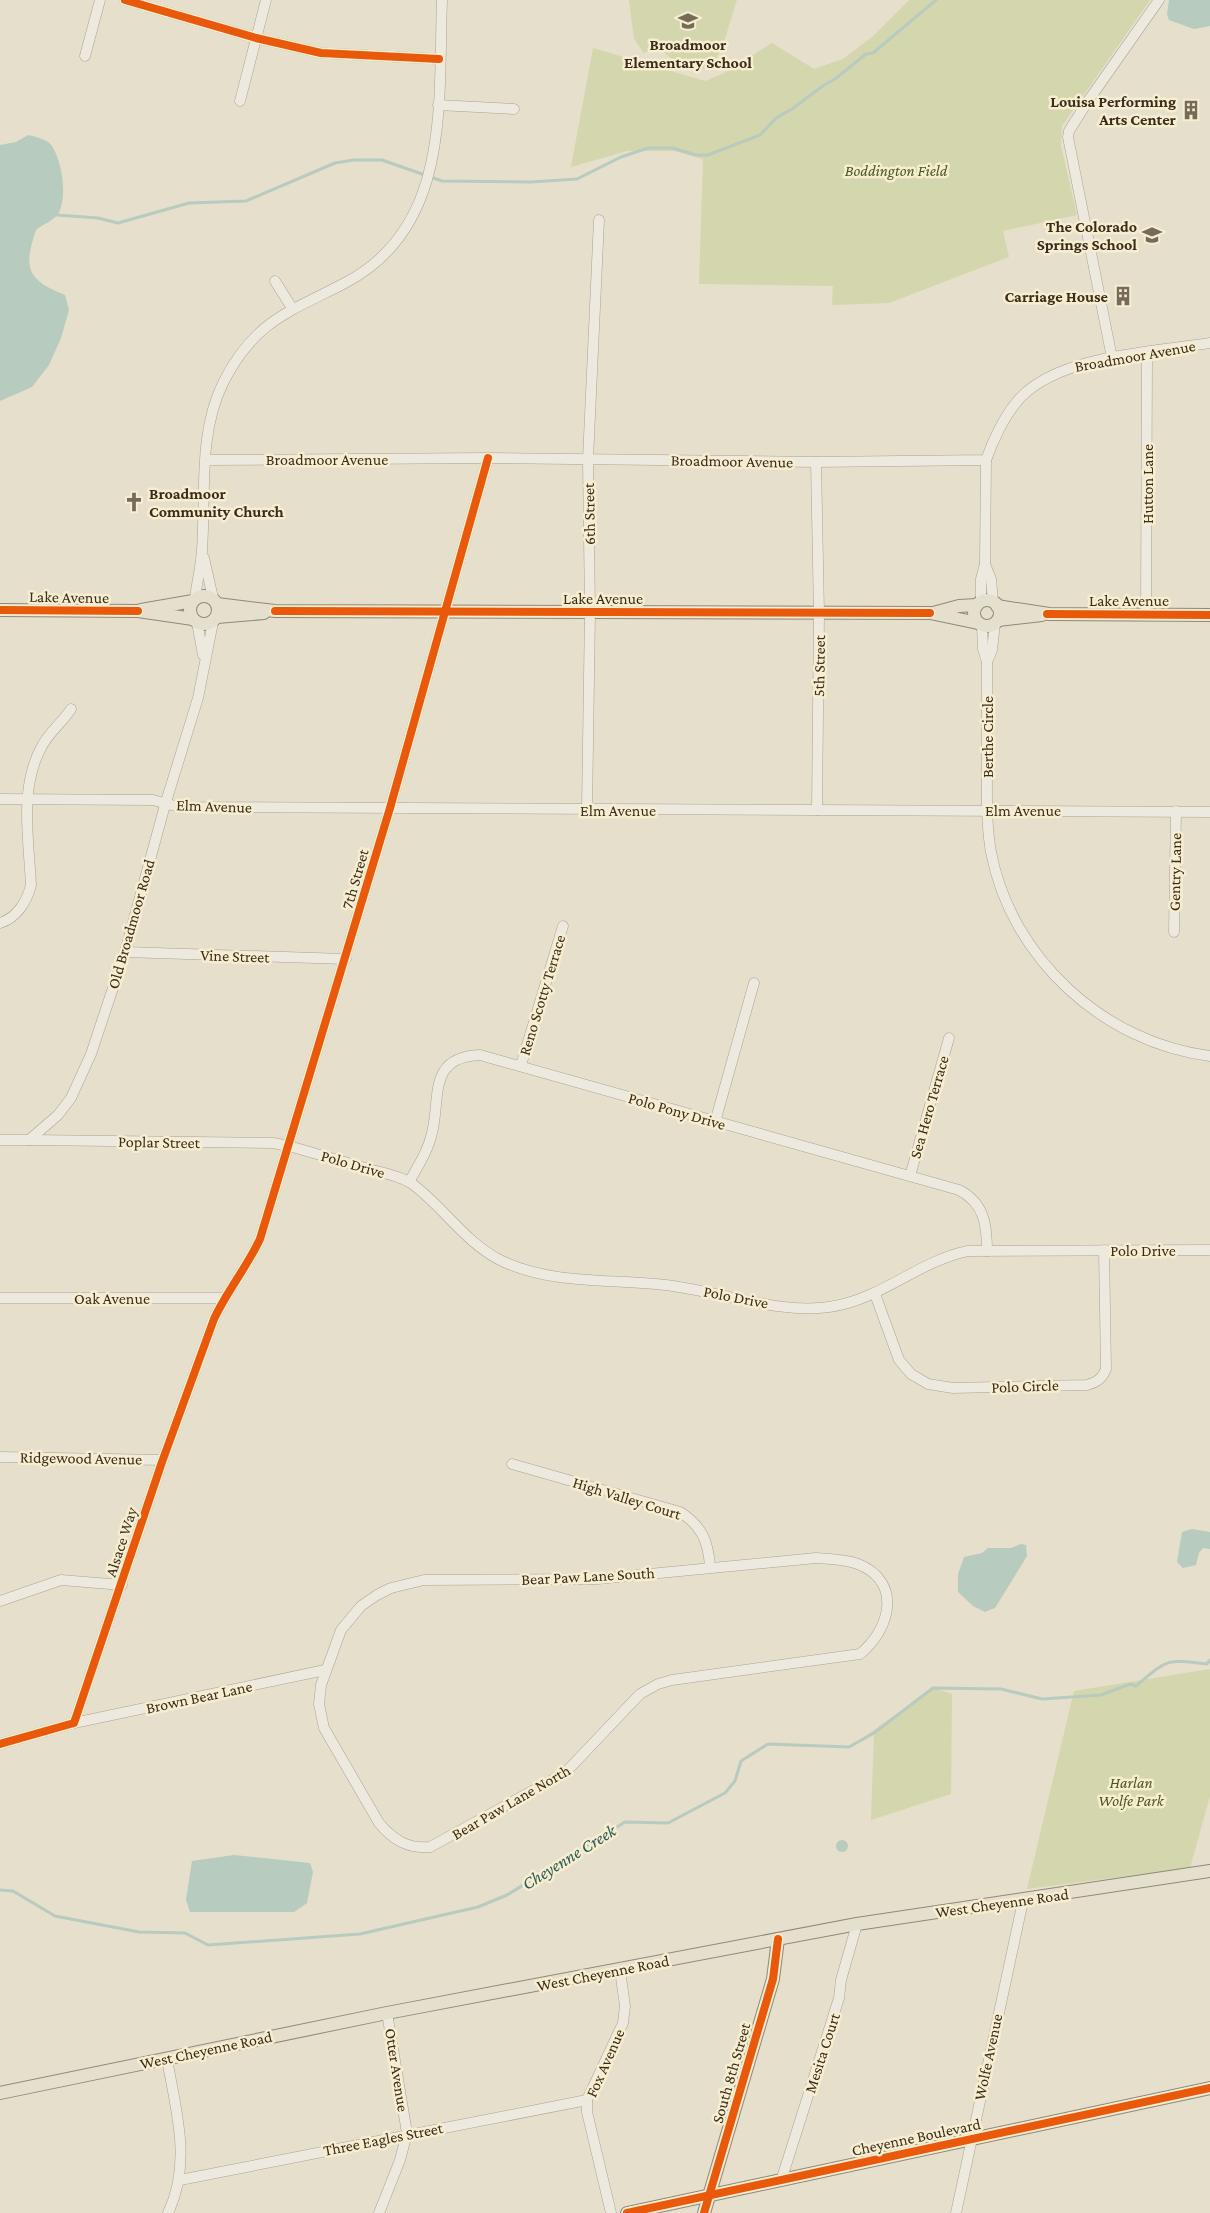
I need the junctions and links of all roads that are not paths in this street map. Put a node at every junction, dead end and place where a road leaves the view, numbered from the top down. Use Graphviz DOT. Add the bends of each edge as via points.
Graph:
graph roads {
  1 [pos="100,0"];
  2 [pos="125,0"];
  3 [pos="266,0"];
  4 [pos="442,0"];
  5 [pos="1159,0"];
  6 [pos="256,38"];
  7 [pos="85,56"];
  8 [pos="439,58"];
  9 [pos="240,101"];
  10 [pos="438,105"];
  11 [pos="514,109"];
  12 [pos="599,220"];
  13 [pos="275,281"];
  14 [pos="292,308"];
  15 [pos="1210,343"];
  16 [pos="1147,353"];
  17 [pos="1112,358"];
  18 [pos="488,458"];
  19 [pos="588,459"];
  20 [pos="206,460"];
  21 [pos="986,460"];
  22 [pos="816,462"];
  23 [pos="202,552"];
  24 [pos="194,599"];
  25 [pos="215,601"];
  26 [pos="987,603"];
  27 [pos="0,610"];
  28 [pos="138,611"];
  29 [pos="275,611"];
  30 [pos="447,612"];
  31 [pos="590,612"];
  32 [pos="819,613"];
  33 [pos="930,613"];
  34 [pos="1047,614"];
  35 [pos="1146,614"];
  36 [pos="1210,614"];
  37 [pos="215,619"];
  38 [pos="195,620"];
  39 [pos="988,623"];
  40 [pos="204,661"];
  41 [pos="71,709"];
  42 [pos="28,798"];
  43 [pos="0,799"];
  44 [pos="165,804"];
  45 [pos="390,808"];
  46 [pos="587,810"];
  47 [pos="817,810"];
  48 [pos="987,810"];
  49 [pos="1176,812"];
  50 [pos="1210,812"];
  51 [pos="0,923"];
  52 [pos="563,926"];
  53 [pos="1174,932"];
  54 [pos="125,952"];
  55 [pos="346,960"];
  56 [pos="754,983"];
  57 [pos="949,1038"];
  58 [pos="1210,1056"];
  59 [pos="521,1065"];
  60 [pos="714,1122"];
  61 [pos="0,1140"];
  62 [pos="29,1140"];
  63 [pos="288,1146"];
  64 [pos="910,1176"];
  65 [pos="409,1182"];
  66 [pos="987,1250"];
  67 [pos="1104,1250"];
  68 [pos="1210,1250"];
  69 [pos="875,1294"];
  70 [pos="0,1298"];
  71 [pos="224,1298"];
  72 [pos="0,1457"];
  73 [pos="163,1460"];
  74 [pos="512,1464"];
  75 [pos="710,1566"];
  76 [pos="122,1585"];
  77 [pos="884,1588"];
  78 [pos="0,1601"];
  79 [pos="325,1670"];
  80 [pos="74,1723"];
  81 [pos="0,1744"];
  82 [pos="1210,1871"];
  83 [pos="1023,1901"];
  84 [pos="857,1924"];
  85 [pos="778,1939"];
  86 [pos="620,1970"];
  87 [pos="387,2013"];
  88 [pos="167,2059"];
  89 [pos="1210,2088"];
  90 [pos="0,2093"];
  91 [pos="586,2100"];
  92 [pos="407,2133"];
  93 [pos="971,2139"];
  94 [pos="180,2180"];
  95 [pos="781,2181"];
  96 [pos="709,2196"];
  97 [pos="641,2210"];
  98 [pos="168,2213"];
  99 [pos="380,2213"];
  100 [pos="611,2213"];
  101 [pos="627,2213"];
  102 [pos="655,2213"];
  103 [pos="704,2213"];
  104 [pos="956,2213"];
  1 -- 7 [label="street"];
  2 -- 6 [label="street"];
  3 -- 6 [label="street"];
  4 -- 8 [label="street"];
  5 -- 17 [label="street" via="1086,104 1068,137"];
  6 -- 8 [label="street" via="332,54"];
  6 -- 9 [label="street"];
  8 -- 10 [label="street"];
  10 -- 11 [label="street"];
  10 -- 14 [label="street" via="434,160 417,209 398,239 365,271"];
  12 -- 19 [label="street, 6th Street"];
  13 -- 14 [label="street"];
  14 -- 20 [label="street" via="258,333 232,367 211,413"];
  15 -- 16 [label="street, Broadmoor Avenue"];
  16 -- 17 [label="street, Broadmoor Avenue"];
  16 -- 35 [label="street, Hutton Lane"];
  17 -- 21 [label="street, Broadmoor Avenue" via="1069,368 1031,388 1001,425"];
  18 -- 19 [label="street, Broadmoor Avenue"];
  18 -- 20 [label="street, Broadmoor Avenue"];
  18 -- 30 [label="street, 7th Street"];
  19 -- 22 [label="street, Broadmoor Avenue"];
  19 -- 31 [label="street, 6th Street"];
  20 -- 23 [label="street"];
  21 -- 22 [label="street, Broadmoor Avenue"];
  21 -- 26 [label="street" via="985,564 991,580"];
  22 -- 32 [label="street, 5th Street"];
  23 -- 24 [label="street"];
  23 -- 25 [label="street"];
  24 -- 25 [label="main road" via="204,595"];
  24 -- 28 [label="main road, Lake Avenue"];
  24 -- 38 [label="main road" via="190,608"];
  25 -- 29 [label="main road, Lake Avenue"];
  25 -- 37 [label="main road"];
  26 -- 33 [label="main road, Lake Avenue"];
  26 -- 34 [label="main road, Lake Avenue"];
  26 -- 39 [label="main road" via="999,610"];
  26 -- 39 [label="main road" via="974,617"];
  27 -- 28 [label="main road, Lake Avenue"];
  28 -- 38 [label="main road, Lake Avenue"];
  29 -- 30 [label="main road, Lake Avenue"];
  29 -- 37 [label="main road, Lake Avenue"];
  30 -- 31 [label="main road, Lake Avenue"];
  30 -- 45 [label="street, 7th Street"];
  31 -- 32 [label="main road, Lake Avenue"];
  31 -- 46 [label="street, 6th Street"];
  32 -- 33 [label="main road, Lake Avenue"];
  32 -- 47 [label="street, 5th Street"];
  33 -- 39 [label="main road, Lake Avenue"];
  34 -- 35 [label="main road, Lake Avenue"];
  34 -- 39 [label="main road, Lake Avenue"];
  35 -- 36 [label="main road, Lake Avenue"];
  37 -- 38 [label="main road" via="205,624"];
  37 -- 40 [label="street, Old Broadmoor Road"];
  38 -- 40 [label="street, Old Broadmoor Road"];
  39 -- 48 [label="street, Berthe Circle" via="983,649 987,662"];
  40 -- 44 [label="street, Old Broadmoor Road" via="198,698"];
  41 -- 42 [label="street" via="39,751"];
  42 -- 43 [label="street, Elm Avenue"];
  42 -- 44 [label="street, Elm Avenue" via="153,800"];
  42 -- 51 [label="street" via="31,885 21,907"];
  44 -- 45 [label="street, Elm Avenue" via="179,807"];
  44 -- 54 [label="street, Old Broadmoor Road"];
  45 -- 46 [label="street, Elm Avenue"];
  45 -- 55 [label="street, 7th Street"];
  46 -- 47 [label="street, Elm Avenue"];
  47 -- 48 [label="street, Elm Avenue"];
  48 -- 49 [label="street, Elm Avenue"];
  48 -- 58 [label="street, Berthe Circle" via="991,852 1002,890 1024,935 1053,975 1091,1008 1132,1032 1172,1048"];
  49 -- 50 [label="street, Elm Avenue"];
  49 -- 53 [label="street, Gentry Lane"];
  52 -- 59 [label="street, Reno Scotty Terrace"];
  54 -- 55 [label="street, Vine Street"];
  54 -- 62 [label="street, Old Broadmoor Road" via="82,1076 71,1098 58,1115"];
  55 -- 63 [label="street, 7th Street"];
  56 -- 60 [label="street"];
  57 -- 64 [label="street, Sea Hero Terrace"];
  59 -- 60 [label="street, Polo Pony Drive"];
  59 -- 65 [label="street, Polo Pony Drive" via="480,1055 462,1057 449,1065 436,1090 435,1120 429,1145"];
  60 -- 64 [label="street, Polo Pony Drive"];
  61 -- 62 [label="street"];
  62 -- 63 [label="street, Poplar Street" via="273,1143"];
  63 -- 65 [label="street, Polo Drive"];
  63 -- 71 [label="street, 7th Street" via="260,1238 248,1264"];
  64 -- 66 [label="street, Polo Pony Drive" via="968,1195 986,1220"];
  65 -- 69 [label="street, Polo Drive" via="476,1246 529,1272 672,1286 796,1308 841,1305"];
  66 -- 67 [label="street, Polo Drive"];
  66 -- 69 [label="street, Polo Drive" via="958,1253 930,1263"];
  67 -- 68 [label="street, Polo Drive"];
  67 -- 69 [label="street, Polo Circle" via="1106,1369 1095,1383 1086,1385 953,1388 928,1384 910,1374 899,1360"];
  70 -- 71 [label="street, Oak Avenue"];
  71 -- 73 [label="street, Alsace Way"];
  72 -- 73 [label="street, Ridgewood Avenue"];
  73 -- 76 [label="street, Alsace Way"];
  74 -- 75 [label="street, High Valley Court" via="680,1512 700,1529 709,1548"];
  75 -- 77 [label="street, Bear Paw Lane South" via="792,1559 840,1560 864,1568"];
  75 -- 79 [label="street, Bear Paw Lane South" via="597,1579 446,1579 409,1583 377,1595 350,1617"];
  76 -- 78 [label="street" via="61,1580"];
  76 -- 80 [label="street, Alsace Way"];
  77 -- 79 [label="street, Bear Paw Lane North" via="888,1613 884,1624 878,1636 860,1654 672,1680 648,1688 565,1773 430,1847 401,1843 379,1823 324,1728 319,1694"];
  79 -- 80 [label="street, Brown Bear Lane"];
  80 -- 81 [label="street"];
  82 -- 83 [label="main road, West Cheyenne Road"];
  83 -- 84 [label="main road, West Cheyenne Road"];
  83 -- 93 [label="street, Wolfe Avenue"];
  84 -- 85 [label="main road, West Cheyenne Road"];
  84 -- 95 [label="street, Mesita Court" via="839,1998"];
  85 -- 86 [label="main road, West Cheyenne Road"];
  85 -- 96 [label="main road, South 8th Street" via="773,1979"];
  86 -- 87 [label="main road, West Cheyenne Road"];
  86 -- 91 [label="street, Fox Avenue" via="625,2006 623,2023"];
  87 -- 88 [label="main road, West Cheyenne Road"];
  87 -- 92 [label="street, Otter Avenue"];
  88 -- 90 [label="main road, West Cheyenne Road"];
  88 -- 94 [label="street" via="182,2152"];
  89 -- 93 [label="main road, Cheyenne Boulevard"];
  91 -- 92 [label="street, Three Eagles Street"];
  91 -- 100 [label="street, Fox Avenue"];
  92 -- 94 [label="street, Three Eagles Street"];
  92 -- 99 [label="street, Otter Avenue"];
  93 -- 95 [label="main road, Cheyenne Boulevard"];
  93 -- 104 [label="street, Wolfe Avenue"];
  94 -- 98 [label="street"];
  95 -- 96 [label="main road, Cheyenne Boulevard"];
  96 -- 97 [label="main road, Cheyenne Boulevard"];
  96 -- 103 [label="main road, South 8th Street"];
  97 -- 101 [label="main road, Cheyenne Boulevard"];
  97 -- 102 [label="main road"];
}
